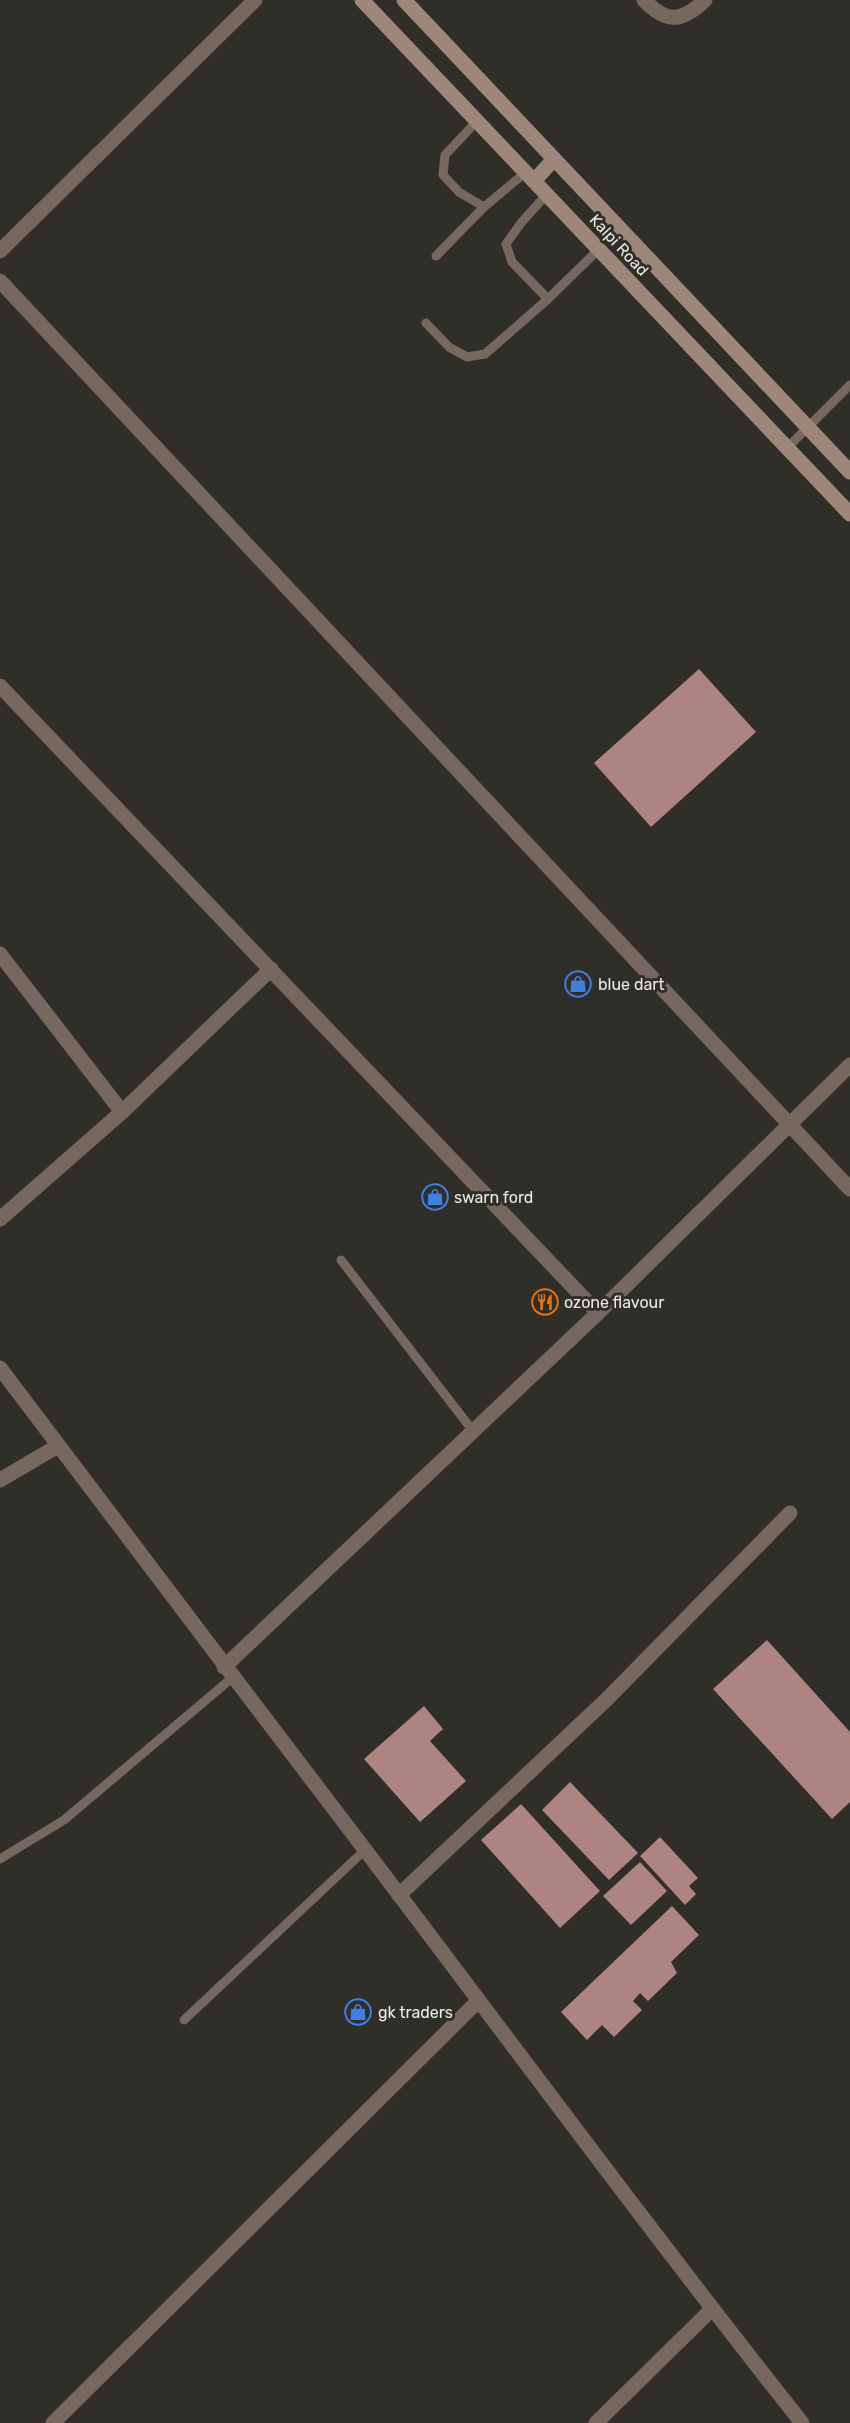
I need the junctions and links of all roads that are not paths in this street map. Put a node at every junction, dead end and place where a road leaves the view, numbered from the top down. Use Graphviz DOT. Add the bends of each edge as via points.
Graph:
graph roads {
  1 [pos="255,0"];
  2 [pos="362,0"];
  3 [pos="404,0"];
  4 [pos="644,0"];
  5 [pos="705,0"];
  6 [pos="477,121"];
  7 [pos="554,159"];
  8 [pos="530,176"];
  9 [pos="547,194"];
  10 [pos="484,207"];
  11 [pos="598,249"];
  12 [pos="0,250"];
  13 [pos="436,256"];
  14 [pos="0,281"];
  15 [pos="549,298"];
  16 [pos="426,323"];
  17 [pos="850,385"];
  18 [pos="808,427"];
  19 [pos="787,448"];
  20 [pos="850,472"];
  21 [pos="850,514"];
  22 [pos="0,686"];
  23 [pos="0,954"];
  24 [pos="271,969"];
  25 [pos="850,1065"];
  26 [pos="122,1112"];
  27 [pos="790,1125"];
  28 [pos="850,1189"];
  29 [pos="0,1219"];
  30 [pos="341,1260"];
  31 [pos="598,1313"];
  32 [pos="0,1368"];
  33 [pos="473,1431"];
  34 [pos="58,1446"];
  35 [pos="0,1480"];
  36 [pos="790,1514"];
  37 [pos="228,1672"];
  38 [pos="365,1850"];
  39 [pos="0,1859"];
  40 [pos="399,1895"];
  41 [pos="478,2001"];
  42 [pos="184,2020"];
  43 [pos="712,2309"];
  44 [pos="53,2423"];
  45 [pos="596,2423"];
  46 [pos="802,2423"];
  1 -- 12 [label="street"];
  2 -- 6 [label="main road, Kalpi Road"];
  3 -- 7 [label="main road, Kalpi Road"];
  4 -- 5 [label="street" via="656,12 670,18 690,14"];
  6 -- 8 [label="main road, Kalpi Road"];
  6 -- 10 [label="lane" via="445,155 443,175 459,192"];
  7 -- 8 [label="main road"];
  7 -- 18 [label="main road, Kalpi Road"];
  8 -- 9 [label="main road, Kalpi Road"];
  8 -- 10 [label="lane"];
  9 -- 11 [label="main road, Kalpi Road"];
  9 -- 15 [label="lane" via="506,244 512,262"];
  10 -- 13 [label="lane"];
  11 -- 15 [label="lane"];
  11 -- 19 [label="main road, Kalpi Road"];
  14 -- 27 [label="street"];
  15 -- 16 [label="lane" via="485,354 467,357 449,346"];
  17 -- 18 [label="lane"];
  18 -- 19 [label="lane"];
  18 -- 20 [label="main road, Kalpi Road"];
  19 -- 21 [label="main road, Kalpi Road"];
  22 -- 24 [label="street"];
  23 -- 26 [label="street"];
  24 -- 26 [label="street"];
  24 -- 31 [label="street"];
  25 -- 27 [label="street"];
  26 -- 29 [label="street"];
  27 -- 28 [label="street"];
  27 -- 31 [label="street"];
  30 -- 33 [label="lane"];
  31 -- 33 [label="street"];
  32 -- 34 [label="street"];
  33 -- 37 [label="street"];
  34 -- 35 [label="street"];
  34 -- 37 [label="street"];
  36 -- 40 [label="street" via="606,1700"];
  37 -- 38 [label="street"];
  37 -- 39 [label="lane" via="64,1820"];
  38 -- 40 [label="street"];
  38 -- 42 [label="lane"];
  40 -- 41 [label="street"];
  41 -- 43 [label="street"];
  41 -- 44 [label="street"];
  43 -- 45 [label="street"];
  43 -- 46 [label="street"];
}
